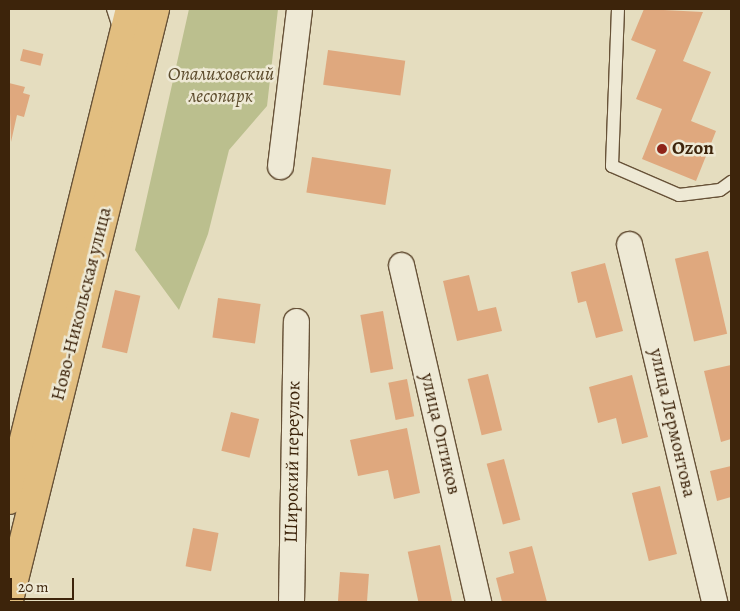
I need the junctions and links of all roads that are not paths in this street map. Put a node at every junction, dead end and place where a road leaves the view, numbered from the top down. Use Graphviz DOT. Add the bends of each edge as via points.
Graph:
graph roads {
  1 [pos="112,9"];
  2 [pos="130,9"];
  3 [pos="155,9"];
  4 [pos="299,9"];
  5 [pos="618,9"];
  6 [pos="123,37"];
  7 [pos="280,166"];
  8 [pos="731,182"];
  9 [pos="629,244"];
  10 [pos="401,265"];
  11 [pos="296,321"];
  12 [pos="9,500"];
  13 [pos="9,600"];
  14 [pos="291,602"];
  15 [pos="478,602"];
  16 [pos="714,602"];
  1 -- 6 [label="lane"];
  2 -- 6 [label="main road, Ново-Никольская улица"];
  3 -- 13 [label="main road, Ново-Никольская улица"];
  4 -- 7 [label="street"];
  5 -- 8 [label="lane" via="612,166 679,195 720,190"];
  6 -- 12 [label="main road, Ново-Никольская улица"];
  9 -- 16 [label="street, улица Лермонтова"];
  10 -- 15 [label="street, улица Оптиков"];
  11 -- 14 [label="street, Широкий переулок"];
}
